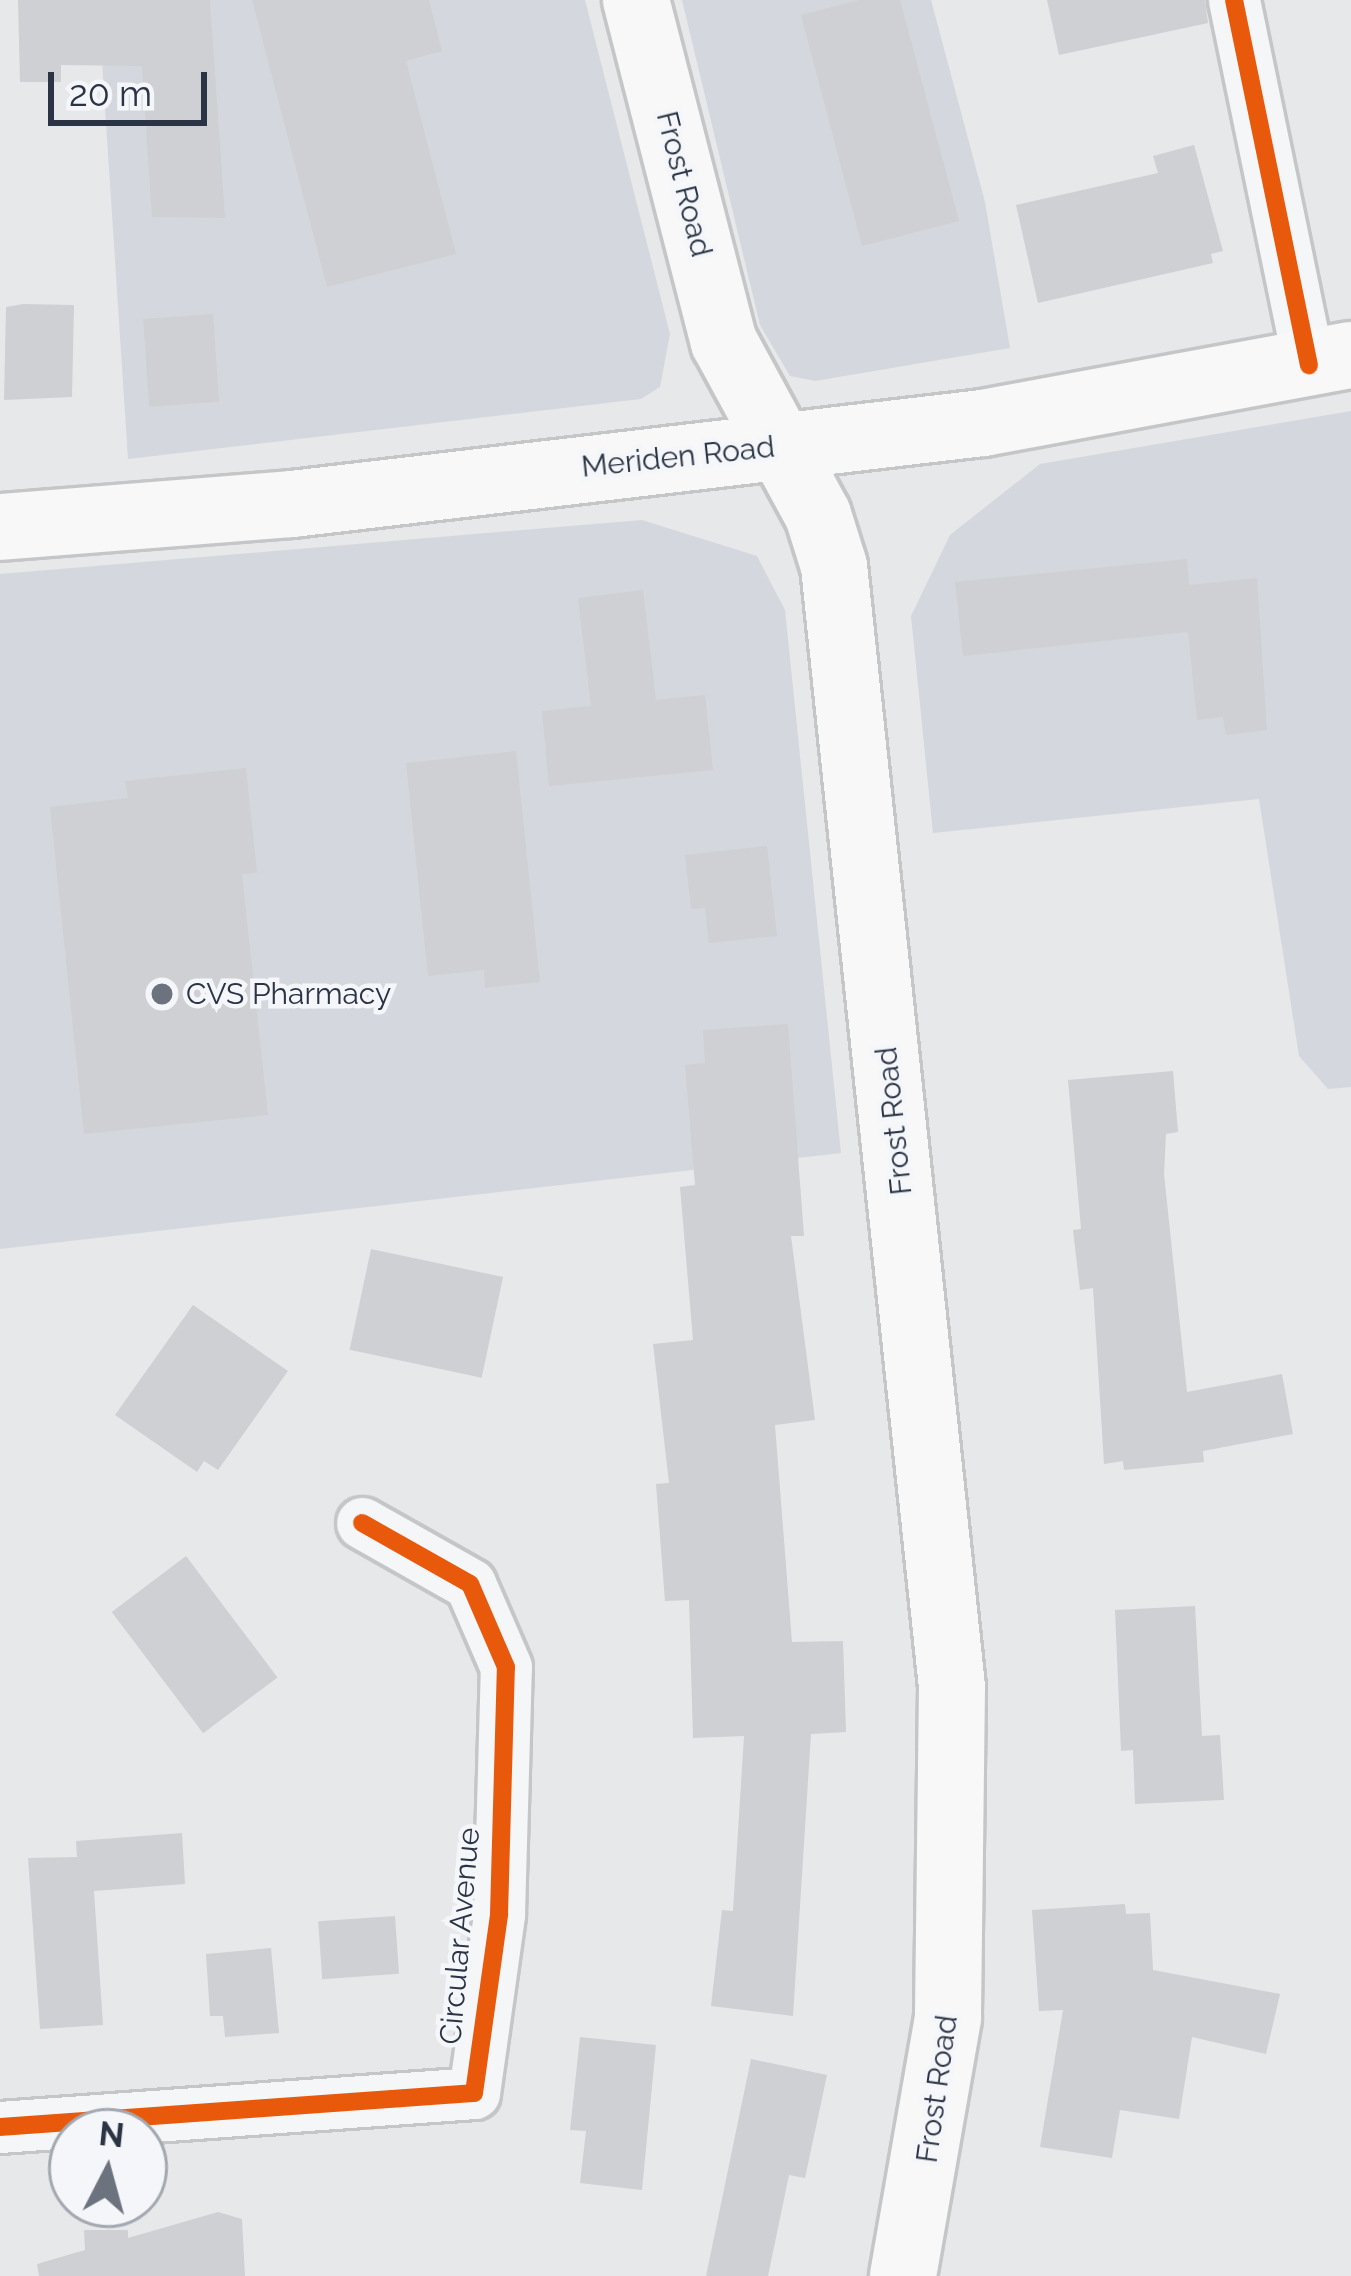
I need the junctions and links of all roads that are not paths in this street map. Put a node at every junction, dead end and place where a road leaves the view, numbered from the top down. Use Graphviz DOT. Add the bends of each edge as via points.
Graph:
graph roads {
  1 [pos="636,0"];
  2 [pos="1234,0"];
  3 [pos="1330,360"];
  4 [pos="778,446"];
  5 [pos="0,527"];
  6 [pos="362,1522"];
  7 [pos="0,2127"];
  8 [pos="903,2276"];
  1 -- 4 [label="main road, Frost Road" via="724,342"];
  2 -- 3 [label="street"];
  3 -- 4 [label="main road, Meriden Road" via="983,423"];
  4 -- 5 [label="main road, Meriden Road"];
  4 -- 8 [label="main road, Frost Road" via="834,566 952,1687 948,2018"];
  6 -- 7 [label="street, Circular Avenue" via="470,1585 506,1667 499,1914 474,2093"];
}
